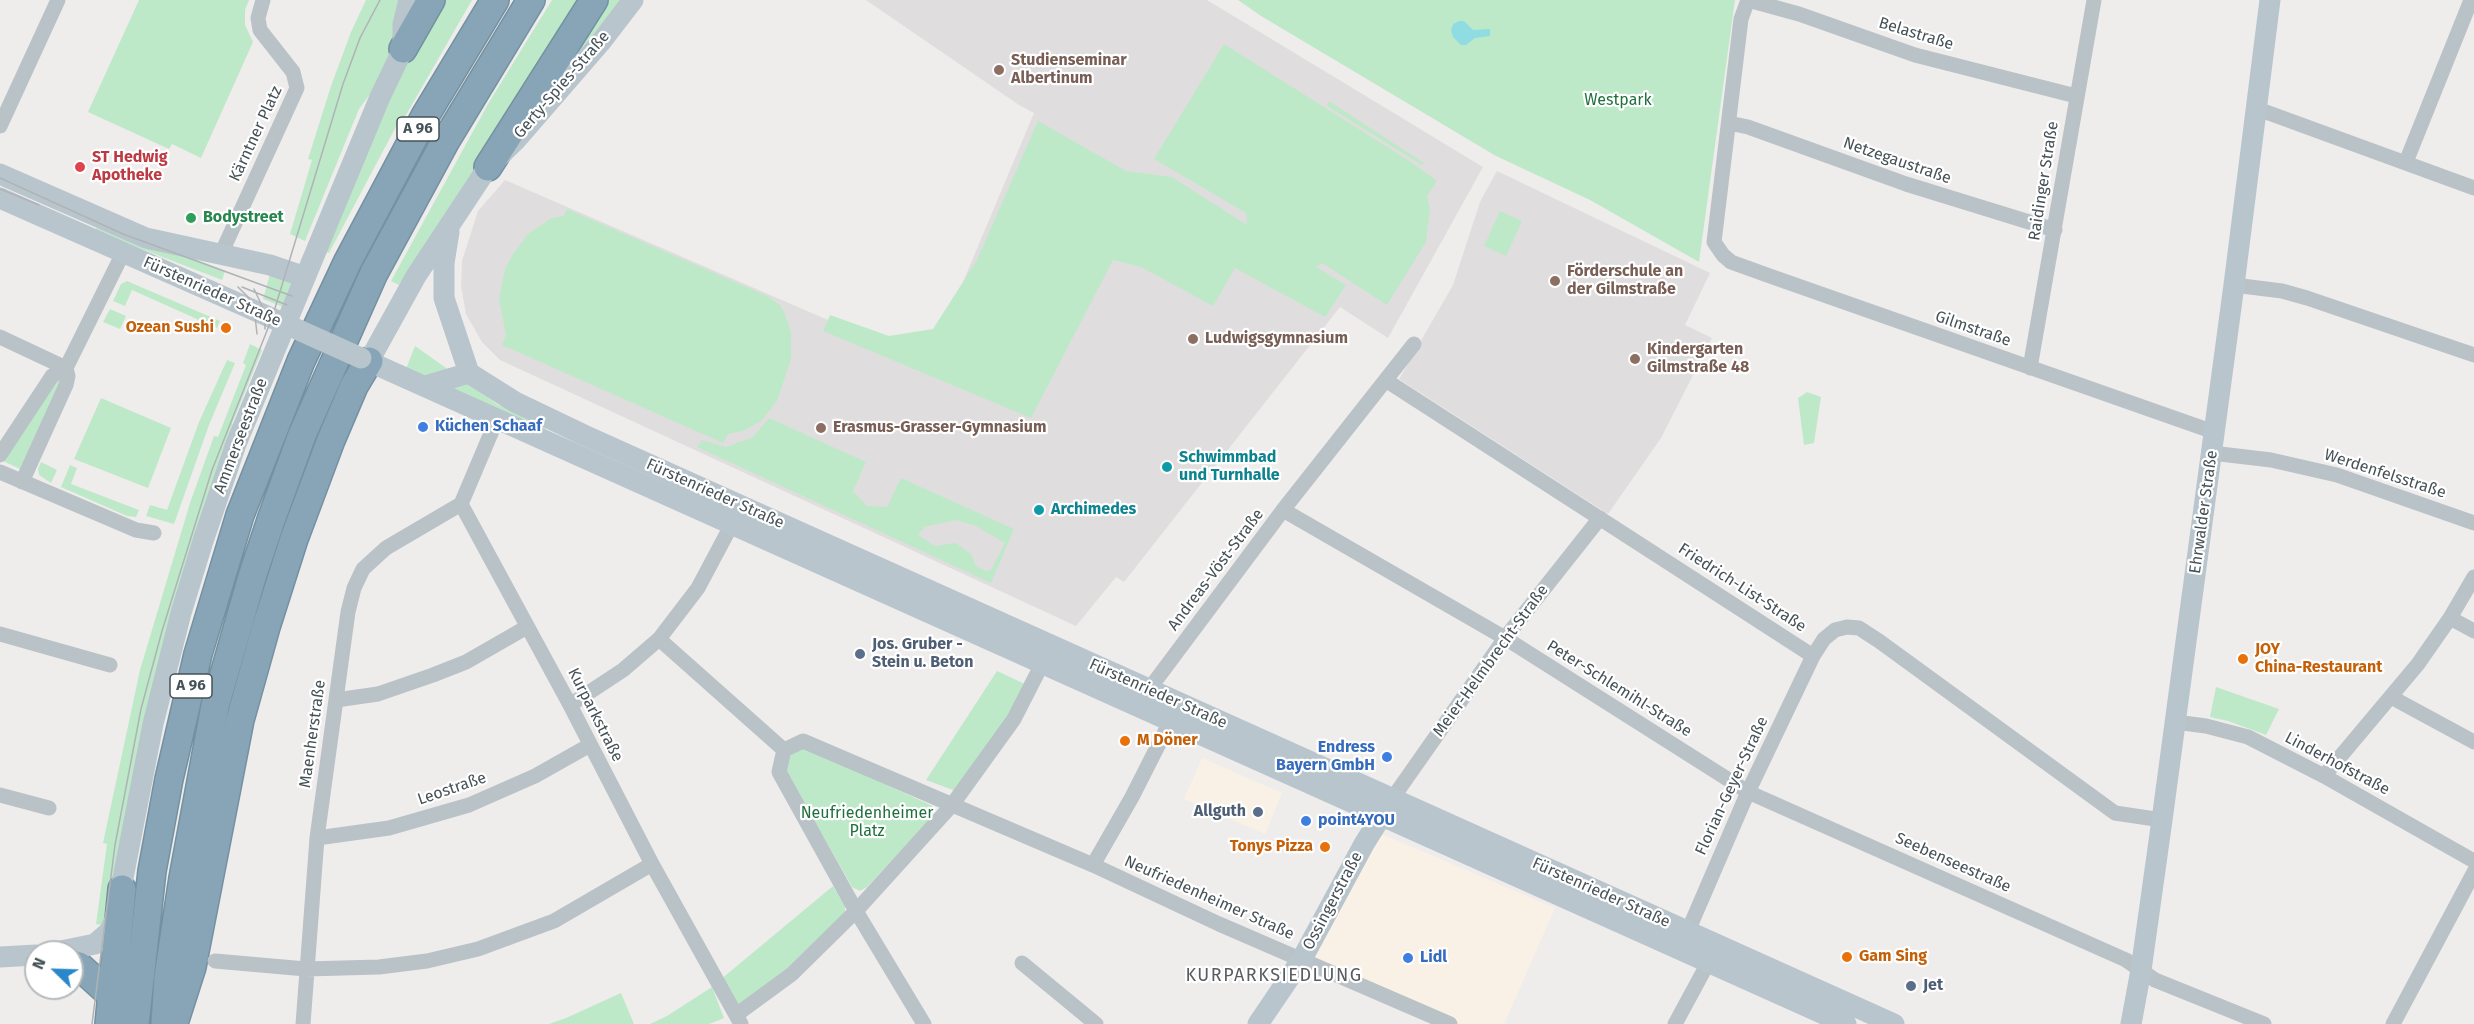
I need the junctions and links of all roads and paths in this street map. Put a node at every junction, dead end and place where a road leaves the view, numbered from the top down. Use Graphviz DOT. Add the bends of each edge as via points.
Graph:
graph roads {
  1 [pos="58,0"];
  2 [pos="263,0"];
  3 [pos="409,0"];
  4 [pos="431,0"];
  5 [pos="495,0"];
  6 [pos="531,0"];
  7 [pos="594,0"];
  8 [pos="633,0"];
  9 [pos="1748,0"];
  10 [pos="2094,0"];
  11 [pos="2270,0"];
  12 [pos="2471,0"];
  13 [pos="403,49"];
  14 [pos="2076,96"];
  15 [pos="2256,111"];
  16 [pos="1729,123"];
  17 [pos="0,126"];
  18 [pos="2406,162"];
  19 [pos="488,167"];
  20 [pos="0,174"];
  21 [pos="2474,188"];
  22 [pos="0,198"];
  23 [pos="451,224"];
  24 [pos="2055,230"];
  25 [pos="123,253"];
  26 [pos="221,254"];
  27 [pos="305,277"];
  28 [pos="2234,285"];
  29 [pos="289,326"];
  30 [pos="0,337"];
  31 [pos="1414,344"];
  32 [pos="2474,355"];
  33 [pos="365,359"];
  34 [pos="66,368"];
  35 [pos="2030,368"];
  36 [pos="469,373"];
  37 [pos="1387,381"];
  38 [pos="425,386"];
  39 [pos="497,419"];
  40 [pos="2214,432"];
  41 [pos="2212,453"];
  42 [pos="0,455"];
  43 [pos="0,472"];
  44 [pos="22,482"];
  45 [pos="461,504"];
  46 [pos="1283,510"];
  47 [pos="1600,518"];
  48 [pos="2474,523"];
  49 [pos="732,524"];
  50 [pos="154,533"];
  51 [pos="2474,577"];
  52 [pos="2450,618"];
  53 [pos="527,627"];
  54 [pos="2474,631"];
  55 [pos="0,634"];
  56 [pos="1504,638"];
  57 [pos="659,639"];
  58 [pos="1813,656"];
  59 [pos="1042,664"];
  60 [pos="110,665"];
  61 [pos="2391,697"];
  62 [pos="1145,699"];
  63 [pos="336,700"];
  64 [pos="570,705"];
  65 [pos="1175,712"];
  66 [pos="2175,722"];
  67 [pos="2474,742"];
  68 [pos="590,745"];
  69 [pos="784,750"];
  70 [pos="2324,776"];
  71 [pos="1748,792"];
  72 [pos="0,795"];
  73 [pos="952,805"];
  74 [pos="1387,807"];
  75 [pos="49,808"];
  76 [pos="2162,820"];
  77 [pos="317,838"];
  78 [pos="2474,861"];
  79 [pos="652,864"];
  80 [pos="1093,866"];
  81 [pos="2474,872"];
  82 [pos="122,889"];
  83 [pos="856,911"];
  84 [pos="1688,931"];
  85 [pos="84,948"];
  86 [pos="24,956"];
  87 [pos="0,957"];
  88 [pos="1302,959"];
  89 [pos="215,961"];
  90 [pos="1022,963"];
  91 [pos="1708,963"];
  92 [pos="306,969"];
  93 [pos="84,970"];
  94 [pos="2141,970"];
  95 [pos="111,995"];
  96 [pos="739,1019"];
  97 [pos="1443,1023"];
  98 [pos="109,1024"];
  99 [pos="135,1024"];
  100 [pos="165,1024"];
  101 [pos="173,1024"];
  102 [pos="303,1024"];
  103 [pos="924,1024"];
  104 [pos="1096,1024"];
  105 [pos="1258,1024"];
  106 [pos="1675,1024"];
  107 [pos="1846,1024"];
  108 [pos="1894,1024"];
  109 [pos="2131,1024"];
  110 [pos="2264,1024"];
  111 [pos="2393,1024"];
  1 -- 17 [label="street"];
  2 -- 26 [label="street, Kärntner Platz" via="258,18 261,30 293,72 297,88"];
  3 -- 13 [label="main road, Ammerseestraße" via="403,24"];
  4 -- 13 [label="highway"];
  5 -- 99 [label="highway, A 96" via="425,116 348,261 301,361 240,515 198,654 169,778 152,871"];
  6 -- 100 [label="highway, A 96" via="445,142 374,273 302,435 271,520 215,706 183,878"];
  7 -- 19 [label="highway"];
  8 -- 19 [label="main road, Gerty-Spies-Straße" via="516,140"];
  9 -- 14 [label="street, Belastraße" via="1915,55"];
  9 -- 16 [label="street" via="1741,19"];
  10 -- 14 [label="street, Raidinger Straße"];
  11 -- 15 [label="main road, Ehrwalder Straße"];
  12 -- 18 [label="street"];
  13 -- 27 [label="main road, Ammerseestraße"];
  14 -- 24 [label="street, Raidinger Straße"];
  15 -- 18 [label="street"];
  15 -- 28 [label="main road, Ehrwalder Straße"];
  16 -- 24 [label="street, Netzegaustraße"];
  16 -- 35 [label="street, Gilmstraße" via="1714,242 1722,255 1731,262"];
  18 -- 21 [label="street"];
  19 -- 23 [label="main road"];
  20 -- 26 [label="main road, Fürstenrieder Straße" via="146,238"];
  22 -- 25 [label="main road, Fürstenrieder Straße"];
  23 -- 33 [label="main road"];
  23 -- 36 [label="main road" via="444,263 444,298"];
  24 -- 35 [label="street, Raidinger Straße"];
  25 -- 29 [label="main road, Fürstenrieder Straße"];
  25 -- 34 [label="street"];
  26 -- 27 [label="main road, Fürstenrieder Straße"];
  27 -- 29 [label="main road, Ammerseestraße"];
  28 -- 32 [label="street" via="2307,298"];
  28 -- 40 [label="main road, Ehrwalder Straße"];
  29 -- 33 [label="main road, Fürstenrieder Straße, bridge"];
  29 -- 82 [label="main road, Ammerseestraße" via="236,444 181,613 153,724"];
  30 -- 34 [label="street"];
  31 -- 37 [label="street, Andreas-Vöst-Straße"];
  33 -- 38 [label="main road, Fürstenrieder Straße"];
  33 -- 101 [label="highway" via="294,539 266,627 240,720 192,967"];
  34 -- 42 [label="street" via="52,376"];
  34 -- 44 [label="street" via="66,384"];
  35 -- 40 [label="street, Gilmstraße"];
  36 -- 38 [label="main road"];
  36 -- 62 [label="main road, Fürstenrieder Straße" via="516,402 584,435"];
  37 -- 46 [label="street, Andreas-Vöst-Straße"];
  37 -- 47 [label="street, Friedrich-List-Straße"];
  38 -- 39 [label="main road, Fürstenrieder Straße"];
  39 -- 45 [label="street"];
  39 -- 49 [label="main road, Fürstenrieder Straße"];
  40 -- 41 [label="main road, Ehrwalder Straße"];
  41 -- 48 [label="street, Werdenfelsstraße" via="2271,460 2337,475"];
  41 -- 66 [label="main road, Ehrwalder Straße"];
  43 -- 44 [label="street"];
  44 -- 50 [label="street" via="136,530"];
  45 -- 53 [label="street, Kurparkstraße"];
  45 -- 63 [label="street, Maenherstraße" via="386,548 363,569 348,612"];
  46 -- 56 [label="street, Peter-Schlemihl-Straße"];
  46 -- 62 [label="street, Andreas-Vöst-Straße"];
  47 -- 56 [label="street, Meier-Helmbrecht-Straße"];
  47 -- 58 [label="street, Friedrich-List-Straße"];
  49 -- 57 [label="street" via="698,588"];
  49 -- 59 [label="main road, Fürstenrieder Straße"];
  51 -- 52 [label="street"];
  52 -- 54 [label="street"];
  52 -- 61 [label="street"];
  53 -- 63 [label="street" via="466,662 433,675 378,694"];
  53 -- 64 [label="street, Kurparkstraße"];
  55 -- 60 [label="street"];
  56 -- 71 [label="street, Peter-Schlemihl-Straße"];
  56 -- 74 [label="street, Meier-Helmbrecht-Straße"];
  57 -- 64 [label="street" via="623,670"];
  57 -- 69 [label="street"];
  58 -- 71 [label="street, Florian-Geyer-Straße"];
  58 -- 76 [label="street, Friedrich-List-Straße" via="1835,630 1858,628 2115,813"];
  59 -- 62 [label="main road, Fürstenrieder Straße"];
  59 -- 73 [label="street" via="1014,719"];
  61 -- 67 [label="street"];
  61 -- 70 [label="street"];
  62 -- 65 [label="main road, Fürstenrieder Straße"];
  63 -- 77 [label="street, Maenherstraße"];
  64 -- 68 [label="street, Kurparkstraße"];
  65 -- 74 [label="main road, Fürstenrieder Straße"];
  65 -- 80 [label="street"];
  66 -- 70 [label="street, Linderhofstraße" via="2248,737"];
  66 -- 76 [label="main road, Ehrwalder Straße"];
  68 -- 77 [label="street, Leostraße" via="535,776 470,805 389,828"];
  68 -- 79 [label="street, Kurparkstraße"];
  69 -- 73 [label="street" via="803,741"];
  69 -- 83 [label="street" via="779,772"];
  70 -- 78 [label="street, Linderhofstraße"];
  71 -- 84 [label="street, Florian-Geyer-Straße"];
  71 -- 94 [label="street, Seebenseestraße"];
  72 -- 75 [label="street"];
  73 -- 80 [label="street, Neufriedenheimer Straße"];
  73 -- 83 [label="street"];
  74 -- 84 [label="main road, Fürstenrieder Straße"];
  74 -- 88 [label="main road, Ossingerstraße"];
  74 -- 91 [label="main road, Fürstenrieder Straße"];
  76 -- 94 [label="main road, Ehrwalder Straße"];
  77 -- 92 [label="street, Maenherstraße"];
  79 -- 92 [label="street" via="554,921 478,949 379,967"];
  79 -- 96 [label="street, Kurparkstraße"];
  80 -- 88 [label="street, Neufriedenheimer Straße"];
  81 -- 111 [label="street"];
  82 -- 85 [label="main road, Ammerseestraße" via="110,931 102,940"];
  82 -- 95 [label="highway"];
  83 -- 96 [label="street"];
  83 -- 103 [label="street"];
  84 -- 108 [label="main road, Fürstenrieder Straße"];
  86 -- 87 [label="main road"];
  88 -- 97 [label="street, Neufriedenheimer Straße"];
  88 -- 105 [label="main road, Ossingerstraße"];
  89 -- 92 [label="street"];
  90 -- 104 [label="street"];
  91 -- 106 [label="street"];
  91 -- 107 [label="main road, Fürstenrieder Straße"];
  92 -- 102 [label="street, Maenherstraße"];
  93 -- 95 [label="highway"];
  94 -- 109 [label="main road, Ehrwalder Straße"];
  94 -- 110 [label="street, Seebenseestraße" via="2155,980"];
  95 -- 98 [label="highway"];
}
